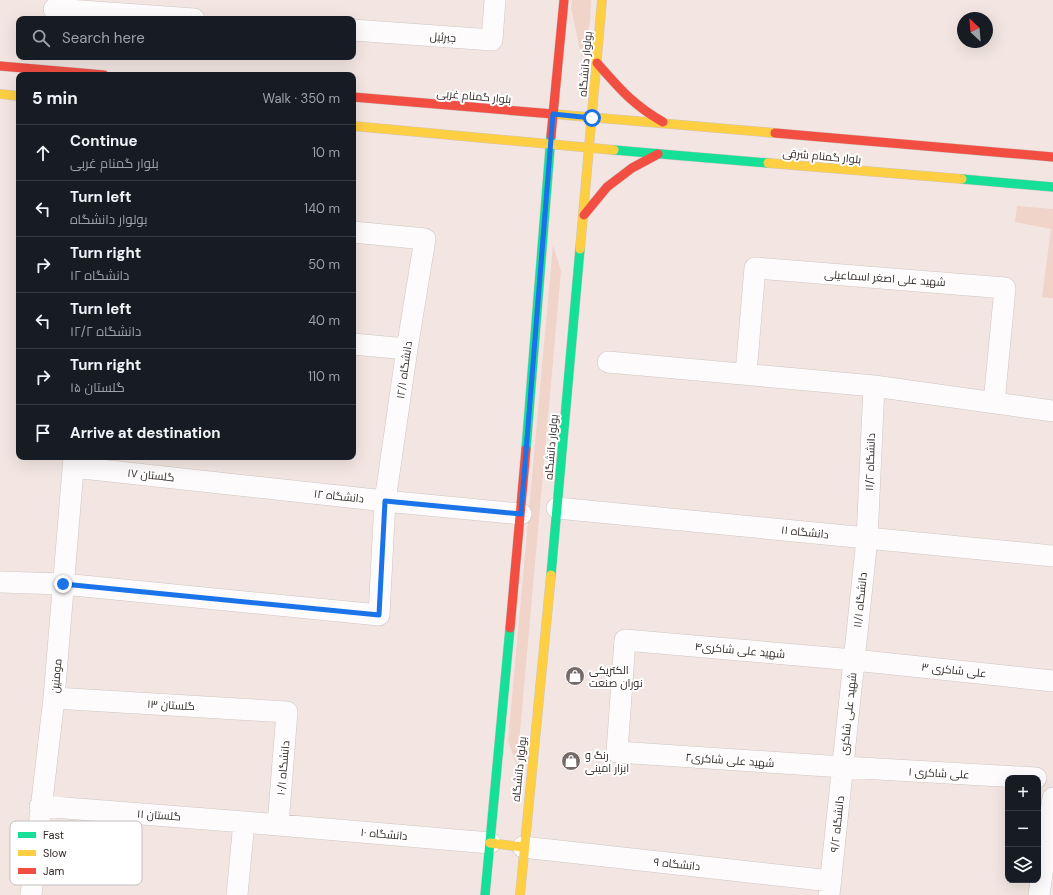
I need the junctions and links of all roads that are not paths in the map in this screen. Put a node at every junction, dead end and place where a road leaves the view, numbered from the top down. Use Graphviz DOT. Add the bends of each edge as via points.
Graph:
graph roads {
  1 [pos="495,0"];
  2 [pos="564,0"];
  3 [pos="602,0"];
  4 [pos="54,9"];
  5 [pos="152,16"];
  6 [pos="356,30"];
  7 [pos="597,63"];
  8 [pos="0,66"];
  9 [pos="69,72"];
  10 [pos="0,94"];
  11 [pos="16,96"];
  12 [pos="356,97"];
  13 [pos="553,114"];
  14 [pos="592,118"];
  15 [pos="668,124"];
  16 [pos="356,126"];
  17 [pos="550,144"];
  18 [pos="589,148"];
  19 [pos="658,154"];
  20 [pos="1053,157"];
  21 [pos="1053,187"];
  22 [pos="584,215"];
  23 [pos="356,232"];
  24 [pos="356,344"];
  25 [pos="407,349"];
  26 [pos="608,362"];
  27 [pos="746,373"];
  28 [pos="874,386"];
  29 [pos="994,403"];
  30 [pos="1053,411"];
  31 [pos="73,462"];
  32 [pos="229,484"];
  33 [pos="385,501"];
  34 [pos="557,508"];
  35 [pos="521,514"];
  36 [pos="867,539"];
  37 [pos="1053,556"];
  38 [pos="0,582"];
  39 [pos="63,584"];
  40 [pos="854,660"];
  41 [pos="1053,680"];
  42 [pos="54,698"];
  43 [pos="287,712"];
  44 [pos="617,752"];
  45 [pos="843,767"];
  46 [pos="1005,776"];
  47 [pos="1041,778"];
  48 [pos="1053,779"];
  49 [pos="1053,798"];
  50 [pos="40,806"];
  51 [pos="38,821"];
  52 [pos="244,822"];
  53 [pos="278,824"];
  54 [pos="490,843"];
  55 [pos="523,847"];
  56 [pos="32,885"];
  57 [pos="830,888"];
  58 [pos="31,895"];
  59 [pos="237,895"];
  60 [pos="485,895"];
  61 [pos="520,895"];
  62 [pos="1039,895"];
  1 -- 6 [label="street, جبرئیل" via="492,40"];
  2 -- 13 [label="main road, بولوار دانشگاه"];
  3 -- 7 [label="main road, بولوار دانشگاه"];
  4 -- 5 [label="street"];
  7 -- 14 [label="main road, بولوار دانشگاه"];
  7 -- 15 [label="main road" via="640,108"];
  8 -- 9 [label="main road"];
  10 -- 11 [label="main road"];
  12 -- 13 [label="main road, بلوار گمنام غربی"];
  13 -- 14 [label="main road, بلوار گمنام غربی"];
  13 -- 17 [label="main road, بولوار دانشگاه"];
  14 -- 15 [label="main road, بلوار گمنام شرقی"];
  14 -- 18 [label="main road, بولوار دانشگاه"];
  15 -- 20 [label="main road, بلوار گمنام شرقی"];
  16 -- 17 [label="main road"];
  17 -- 18 [label="main road"];
  17 -- 35 [label="main road, بولوار دانشگاه"];
  18 -- 19 [label="main road, بلوار گمنام شرقی"];
  18 -- 22 [label="main road, بولوار دانشگاه"];
  19 -- 21 [label="main road, بلوار گمنام شرقی"];
  19 -- 22 [label="main road" via="607,186"];
  22 -- 34 [label="main road, بولوار دانشگاه"];
  23 -- 25 [label="street, دانشگاه ۱۲/۱" via="425,240"];
  24 -- 25 [label="street"];
  25 -- 33 [label="street, دانشگاه ۱۲/۱"];
  26 -- 27 [label="street"];
  27 -- 28 [label="street"];
  27 -- 29 [label="street, شهید علی اصغر اسماعیلی" via="755,268 1005,288"];
  28 -- 29 [label="street"];
  28 -- 36 [label="street, دانشگاه ۱۱/۲"];
  29 -- 30 [label="street"];
  31 -- 32 [label="street, گلستان ۱۷"];
  31 -- 39 [label="street, مومنین"];
  32 -- 33 [label="street, دانشگاه ۱۲"];
  33 -- 35 [label="street, دانشگاه ۱۲"];
  33 -- 39 [label="street, دانشگاه ۱۲/۱" via="379,615"];
  34 -- 36 [label="street, دانشگاه ۱۱"];
  34 -- 55 [label="main road, بولوار دانشگاه"];
  35 -- 54 [label="main road, بولوار دانشگاه"];
  36 -- 37 [label="street, دانشگاه ۱۱"];
  36 -- 40 [label="street, دانشگاه ۱۱/۱"];
  38 -- 39 [label="street"];
  39 -- 42 [label="street, مومنین"];
  40 -- 41 [label="street, علی شاکری ۳"];
  40 -- 44 [label="street, شهید علی شاکری۴" via="625,640"];
  40 -- 45 [label="street, شهید علی شاکری"];
  42 -- 43 [label="street, گلستان ۱۳"];
  42 -- 50 [label="street, مومنین"];
  43 -- 53 [label="street, دانشگاه ۱۰/۱"];
  44 -- 45 [label="street, شهید علی شاکری۲"];
  45 -- 46 [label="street, علی شاکری ۱"];
  45 -- 57 [label="street, دانشگاه ۹/۲"];
  47 -- 48 [label="street, علی شاکری ۱"];
  49 -- 62 [label="street"];
  50 -- 51 [label="street, مومنین"];
  50 -- 52 [label="street, گلستان ۱۱"];
  52 -- 53 [label="street, گلستان ۱۱"];
  52 -- 59 [label="street"];
  53 -- 54 [label="street, دانشگاه ۱۰"];
  54 -- 55 [label="main road"];
  54 -- 60 [label="main road, بولوار دانشگاه"];
  55 -- 57 [label="street, دانشگاه ۹"];
  55 -- 61 [label="main road, بولوار دانشگاه"];
  56 -- 58 [label="street, مومنین"];
}
